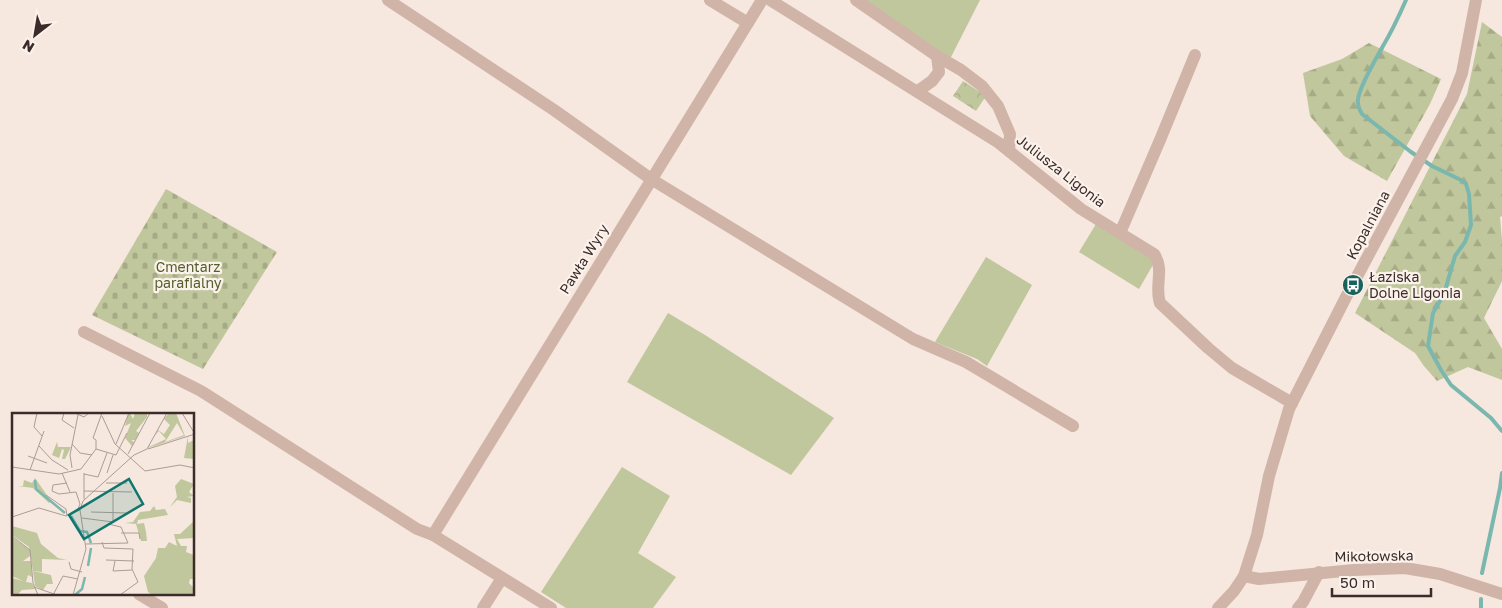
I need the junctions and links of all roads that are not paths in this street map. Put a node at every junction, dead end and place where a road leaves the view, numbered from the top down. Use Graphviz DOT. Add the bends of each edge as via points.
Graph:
graph roads {
  1 [pos="388,0"];
  2 [pos="710,0"];
  3 [pos="762,0"];
  4 [pos="770,0"];
  5 [pos="856,0"];
  6 [pos="1476,0"];
  7 [pos="748,23"];
  8 [pos="1196,55"];
  9 [pos="937,56"];
  10 [pos="918,91"];
  11 [pos="1009,151"];
  12 [pos="651,179"];
  13 [pos="1120,233"];
  14 [pos="84,332"];
  15 [pos="1292,403"];
  16 [pos="1073,426"];
  17 [pos="433,534"];
  18 [pos="1319,572"];
  19 [pos="1244,576"];
  20 [pos="502,578"];
  21 [pos="1502,594"];
  22 [pos="142,596"];
  23 [pos="1220,605"];
  24 [pos="162,608"];
  25 [pos="483,608"];
  26 [pos="551,608"];
  27 [pos="1298,608"];
  1 -- 12 [label="street"];
  2 -- 7 [label="street"];
  3 -- 7 [label="street, Pawła Wyry"];
  4 -- 10 [label="street, Juliusza Ligonia"];
  5 -- 9 [label="street"];
  6 -- 15 [label="street, Kopalniana" via="1462,73 1452,99"];
  7 -- 12 [label="street, Pawła Wyry"];
  8 -- 13 [label="street"];
  9 -- 10 [label="street" via="939,72"];
  9 -- 11 [label="street" via="982,86 998,106 1010,134"];
  10 -- 11 [label="street, Juliusza Ligonia"];
  11 -- 13 [label="street, Juliusza Ligonia" via="1081,209"];
  12 -- 16 [label="street" via="913,339 966,362"];
  12 -- 17 [label="street, Pawła Wyry"];
  13 -- 15 [label="street, Juliusza Ligonia" via="1154,254 1160,265 1157,294 1160,304 1232,368"];
  14 -- 17 [label="street" via="201,391 417,529"];
  15 -- 19 [label="street, Kopalniana" via="1269,476 1257,535"];
  17 -- 20 [label="street"];
  18 -- 19 [label="street, Mikołowska" via="1259,579"];
  18 -- 21 [label="street, Mikołowska" via="1405,568 1440,574"];
  18 -- 27 [label="street"];
  19 -- 23 [label="street, Kopalniana"];
  20 -- 25 [label="street"];
  20 -- 26 [label="street"];
  22 -- 24 [label="street"];
}
